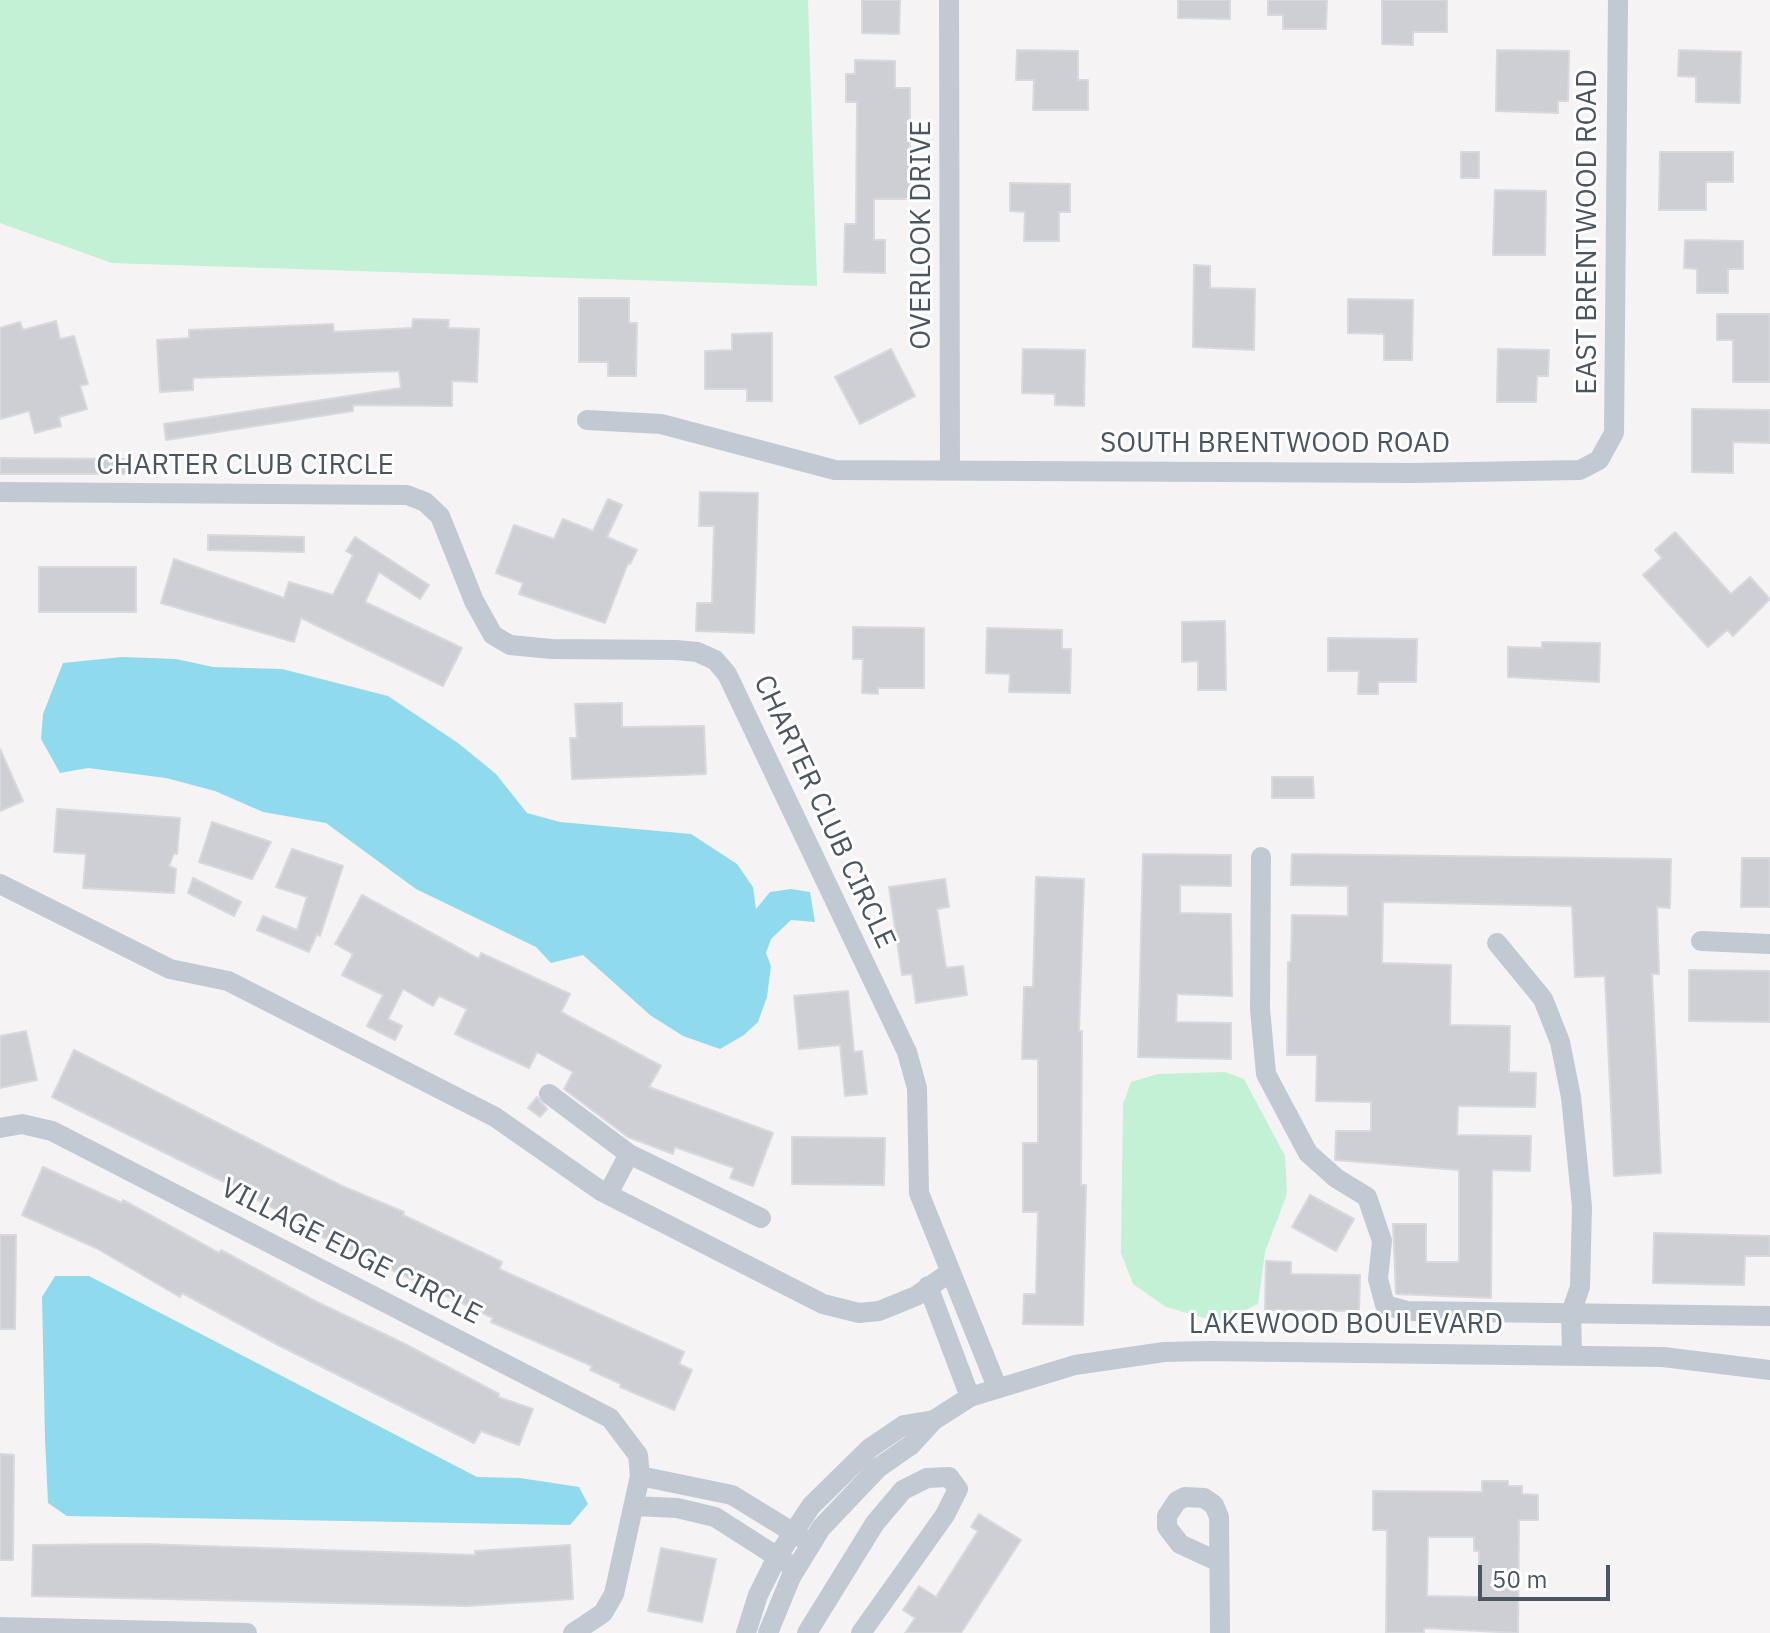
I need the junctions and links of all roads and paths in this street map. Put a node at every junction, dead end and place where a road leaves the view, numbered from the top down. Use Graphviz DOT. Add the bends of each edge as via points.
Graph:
graph roads {
  1 [pos="949,0"];
  2 [pos="1618,0"];
  3 [pos="587,420"];
  4 [pos="1599,460"];
  5 [pos="950,469"];
  6 [pos="0,492"];
  7 [pos="1261,857"];
  8 [pos="0,884"];
  9 [pos="1701,941"];
  10 [pos="1497,943"];
  11 [pos="1770,944"];
  12 [pos="549,1094"];
  13 [pos="0,1128"];
  14 [pos="629,1154"];
  15 [pos="608,1194"];
  16 [pos="761,1218"];
  17 [pos="949,1273"];
  18 [pos="928,1286"];
  19 [pos="1571,1313"];
  20 [pos="1770,1316"];
  21 [pos="1572,1354"];
  22 [pos="1770,1370"];
  23 [pos="997,1387"];
  24 [pos="970,1397"];
  25 [pos="934,1420"];
  26 [pos="640,1476"];
  27 [pos="700,1486"];
  28 [pos="634,1506"];
  29 [pos="695,1511"];
  30 [pos="793,1532"];
  31 [pos="811,1545"];
  32 [pos="777,1557"];
  33 [pos="1219,1562"];
  34 [pos="796,1568"];
  35 [pos="0,1627"];
  36 [pos="247,1633"];
  37 [pos="573,1633"];
  38 [pos="746,1633"];
  39 [pos="768,1633"];
  40 [pos="807,1633"];
  41 [pos="861,1633"];
  42 [pos="1220,1633"];
  1 -- 5 [label="street, OVERLOOK DRIVE"];
  2 -- 4 [label="street, EAST BRENTWOOD ROAD" via="1614,433"];
  3 -- 5 [label="street, SOUTH BRENTWOOD ROAD" via="661,424 822,469"];
  4 -- 5 [label="street, SOUTH BRENTWOOD ROAD" via="1580,470 1413,473"];
  6 -- 17 [label="street, CHARTER CLUB CIRCLE" via="407,495 440,516 474,601 493,635 510,645 676,650 715,660 727,674 913,1070 919,1193"];
  7 -- 19 [label="street" via="1260,1009 1266,1074 1308,1153 1367,1197 1382,1241 1378,1279 1385,1305 1407,1311"];
  8 -- 15 [label="street" via="170,969 228,981 495,1117"];
  9 -- 11 [label="street"];
  10 -- 19 [label="street" via="1543,999 1563,1056 1582,1207 1580,1287"];
  12 -- 14 [label="street"];
  13 -- 26 [label="street, VILLAGE EDGE CIRCLE" via="22,1124 52,1131 585,1402 626,1435 638,1455"];
  14 -- 15 [label="street"];
  14 -- 16 [label="street"];
  15 -- 18 [label="street" via="840,1310 879,1311"];
  17 -- 18 [label="street"];
  17 -- 23 [label="street, CHARTER CLUB CIRCLE"];
  18 -- 24 [label="street"];
  19 -- 20 [label="street"];
  19 -- 21 [label="street"];
  21 -- 22 [label="street, LAKEWOOD BOULEVARD" via="1663,1357"];
  21 -- 23 [label="street, LAKEWOOD BOULEVARD" via="1164,1352 1075,1365"];
  23 -- 24 [label="street, LAKEWOOD BOULEVARD"];
  24 -- 25 [label="street, LAKEWOOD BOULEVARD"];
  25 -- 30 [label="street, LAKEWOOD BOULEVARD" via="904,1425 870,1448 826,1489"];
  25 -- 31 [label="street, LAKEWOOD BOULEVARD" via="835,1511"];
  26 -- 27 [label="street"];
  26 -- 28 [label="street, VILLAGE EDGE CIRCLE"];
  27 -- 29 [label="street"];
  27 -- 30 [label="street" via="732,1495"];
  28 -- 29 [label="street"];
  28 -- 37 [label="street, VILLAGE EDGE CIRCLE" via="614,1594 603,1613"];
  29 -- 32 [label="street" via="731,1524"];
  30 -- 31 [label="street"];
  30 -- 32 [label="street, LAKEWOOD BOULEVARD"];
  31 -- 34 [label="street, LAKEWOOD BOULEVARD"];
  32 -- 34 [label="street"];
  32 -- 38 [label="street, LAKEWOOD BOULEVARD"];
  33 -- 42 [label="street"];
  34 -- 39 [label="street, LAKEWOOD BOULEVARD"];
  35 -- 36 [label="street"];
  40 -- 41 [label="street" via="875,1523 903,1490 927,1478 949,1477 958,1489 945,1515"];
}
